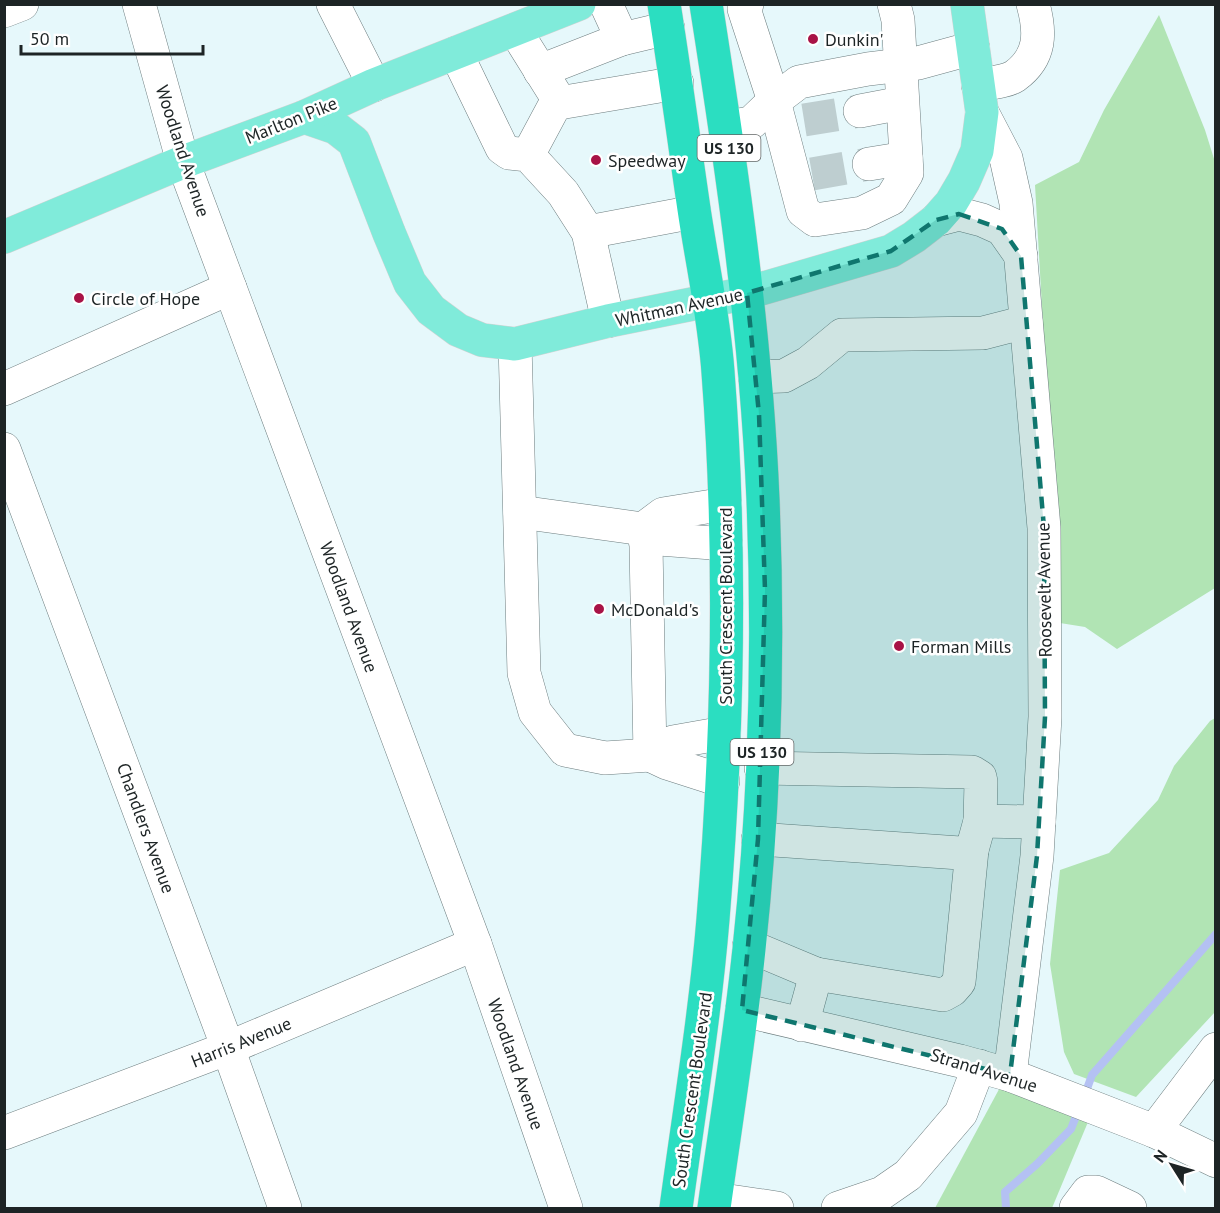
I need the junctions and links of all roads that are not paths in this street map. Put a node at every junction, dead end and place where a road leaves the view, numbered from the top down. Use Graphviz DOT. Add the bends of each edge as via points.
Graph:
graph roads {
  1 [pos="22,4"];
  2 [pos="139,4"];
  3 [pos="333,4"];
  4 [pos="579,4"];
  5 [pos="606,4"];
  6 [pos="706,4"];
  7 [pos="747,4"];
  8 [pos="894,4"];
  9 [pos="967,4"];
  10 [pos="1033,4"];
  11 [pos="4,11"];
  12 [pos="666,16"];
  13 [pos="515,30"];
  14 [pos="622,39"];
  15 [pos="973,48"];
  16 [pos="456,53"];
  17 [pos="900,65"];
  18 [pos="540,71"];
  19 [pos="677,83"];
  20 [pos="374,86"];
  21 [pos="558,99"];
  22 [pos="980,99"];
  23 [pos="902,103"];
  24 [pos="860,111"];
  25 [pos="786,116"];
  26 [pos="304,117"];
  27 [pos="726,127"];
  28 [pos="354,142"];
  29 [pos="528,155"];
  30 [pos="906,158"];
  31 [pos="183,162"];
  32 [pos="869,164"];
  33 [pos="694,212"];
  34 [pos="936,220"];
  35 [pos="588,232"];
  36 [pos="4,237"];
  37 [pos="1021,256"];
  38 [pos="230,288"];
  39 [pos="747,293"];
  40 [pos="710,299"];
  41 [pos="608,321"];
  42 [pos="1026,322"];
  43 [pos="514,344"];
  44 [pos="756,377"];
  45 [pos="4,389"];
  46 [pos="4,449"];
  47 [pos="725,504"];
  48 [pos="520,512"];
  49 [pos="643,529"];
  50 [pos="726,544"];
  51 [pos="724,733"];
  52 [pos="650,755"];
  53 [pos="761,768"];
  54 [pos="723,781"];
  55 [pos="1039,822"];
  56 [pos="976,835"];
  57 [pos="758,839"];
  58 [pos="475,944"];
  59 [pos="749,945"];
  60 [pos="816,974"];
  61 [pos="742,1010"];
  62 [pos="801,1025"];
  63 [pos="228,1048"];
  64 [pos="1215,1049"];
  65 [pos="979,1066"];
  66 [pos="1010,1075"];
  67 [pos="1154,1131"];
  68 [pos="4,1133"];
  69 [pos="1215,1161"];
  70 [pos="715,1204"];
  71 [pos="285,1209"];
  72 [pos="566,1209"];
  73 [pos="676,1209"];
  74 [pos="777,1209"];
  75 [pos="838,1209"];
  76 [pos="1076,1209"];
  77 [pos="1130,1209"];
  1 -- 11 [label="street"];
  2 -- 31 [label="street, Woodland Avenue"];
  3 -- 20 [label="street"];
  4 -- 13 [label="main road, Marlton Pike"];
  5 -- 14 [label="street"];
  6 -- 27 [label="highway, US 130"];
  7 -- 25 [label="street" via="744,9"];
  8 -- 17 [label="street"];
  9 -- 15 [label="main road, Whitman Avenue"];
  10 -- 22 [label="street" via="1039,26 1034,55 1014,77"];
  12 -- 14 [label="street"];
  12 -- 19 [label="highway, South Crescent Boulevard / US 130"];
  13 -- 16 [label="main road, Marlton Pike"];
  13 -- 18 [label="street"];
  14 -- 18 [label="street"];
  15 -- 17 [label="street"];
  15 -- 22 [label="main road, Whitman Avenue"];
  16 -- 20 [label="main road, Marlton Pike"];
  16 -- 29 [label="street" via="502,148 509,153"];
  17 -- 23 [label="street"];
  17 -- 25 [label="street" via="798,82"];
  18 -- 21 [label="street"];
  19 -- 21 [label="street" via="564,102"];
  19 -- 33 [label="highway, South Crescent Boulevard / US 130"];
  20 -- 26 [label="main road, Marlton Pike"];
  20 -- 28 [label="main road"];
  21 -- 29 [label="street"];
  22 -- 34 [label="main road, Whitman Avenue" via="977,152 951,203"];
  22 -- 37 [label="street, Roosevelt Avenue" via="1006,158 1016,203"];
  23 -- 24 [label="street"];
  23 -- 30 [label="street"];
  25 -- 27 [label="street"];
  25 -- 30 [label="street" via="803,176 803,211 815,220 862,213 891,199 907,173"];
  26 -- 28 [label="main road" via="336,128"];
  26 -- 31 [label="main road, Marlton Pike"];
  27 -- 39 [label="highway, US 130"];
  28 -- 43 [label="main road, Whitman Avenue" via="411,283 431,310 458,330 482,340"];
  29 -- 35 [label="street" via="563,193"];
  30 -- 32 [label="street"];
  31 -- 36 [label="main road, Marlton Pike"];
  31 -- 38 [label="street, Woodland Avenue"];
  33 -- 35 [label="street"];
  33 -- 40 [label="highway, South Crescent Boulevard / US 130"];
  34 -- 37 [label="street" via="959,214 982,220 1002,229"];
  34 -- 39 [label="main road, Whitman Avenue" via="891,251"];
  35 -- 41 [label="street"];
  37 -- 42 [label="street, Roosevelt Avenue"];
  38 -- 45 [label="street"];
  38 -- 58 [label="street, Woodland Avenue"];
  39 -- 40 [label="main road, Whitman Avenue"];
  39 -- 44 [label="highway, US 130"];
  40 -- 41 [label="main road, Whitman Avenue"];
  40 -- 47 [label="highway, South Crescent Boulevard / US 130"];
  41 -- 43 [label="main road, Whitman Avenue"];
  42 -- 44 [label="street" via="983,333 842,335 808,363 784,376"];
  42 -- 55 [label="street, Roosevelt Avenue" via="1044,528 1045,717"];
  43 -- 48 [label="street"];
  44 -- 53 [label="highway, US 130" via="765,590"];
  46 -- 63 [label="street, Chandlers Avenue"];
  47 -- 49 [label="street" via="663,514"];
  47 -- 50 [label="highway, South Crescent Boulevard / US 130"];
  48 -- 49 [label="street"];
  48 -- 52 [label="street" via="524,672 535,712 565,750 605,758"];
  49 -- 50 [label="street" via="659,539"];
  49 -- 52 [label="street"];
  50 -- 51 [label="highway, South Crescent Boulevard / US 130"];
  51 -- 52 [label="street" via="673,742"];
  51 -- 54 [label="highway, South Crescent Boulevard / US 130"];
  52 -- 54 [label="street"];
  53 -- 56 [label="street" via="972,772 981,782"];
  53 -- 57 [label="highway, US 130"];
  54 -- 73 [label="highway, South Crescent Boulevard / US 130" via="704,1010"];
  55 -- 56 [label="street"];
  55 -- 66 [label="street, Roosevelt Avenue"];
  56 -- 57 [label="street" via="960,853"];
  56 -- 60 [label="street" via="959,982 952,990 943,996"];
  57 -- 59 [label="highway, US 130"];
  58 -- 63 [label="street, Harris Avenue"];
  58 -- 72 [label="street, Woodland Avenue"];
  59 -- 60 [label="street"];
  59 -- 61 [label="highway, US 130"];
  60 -- 62 [label="street"];
  61 -- 62 [label="street, Strand Avenue"];
  61 -- 70 [label="highway, US 130"];
  62 -- 65 [label="street, Strand Avenue"];
  63 -- 68 [label="street, Harris Avenue"];
  63 -- 71 [label="street, Chandlers Avenue"];
  64 -- 67 [label="street"];
  65 -- 66 [label="street, Strand Avenue"];
  65 -- 75 [label="street" via="961,1113 908,1175 882,1193"];
  66 -- 67 [label="street, Strand Avenue"];
  67 -- 69 [label="street, Strand Avenue"];
  70 -- 74 [label="street"];
  76 -- 77 [label="street" via="1088,1192 1096,1192"];
}
